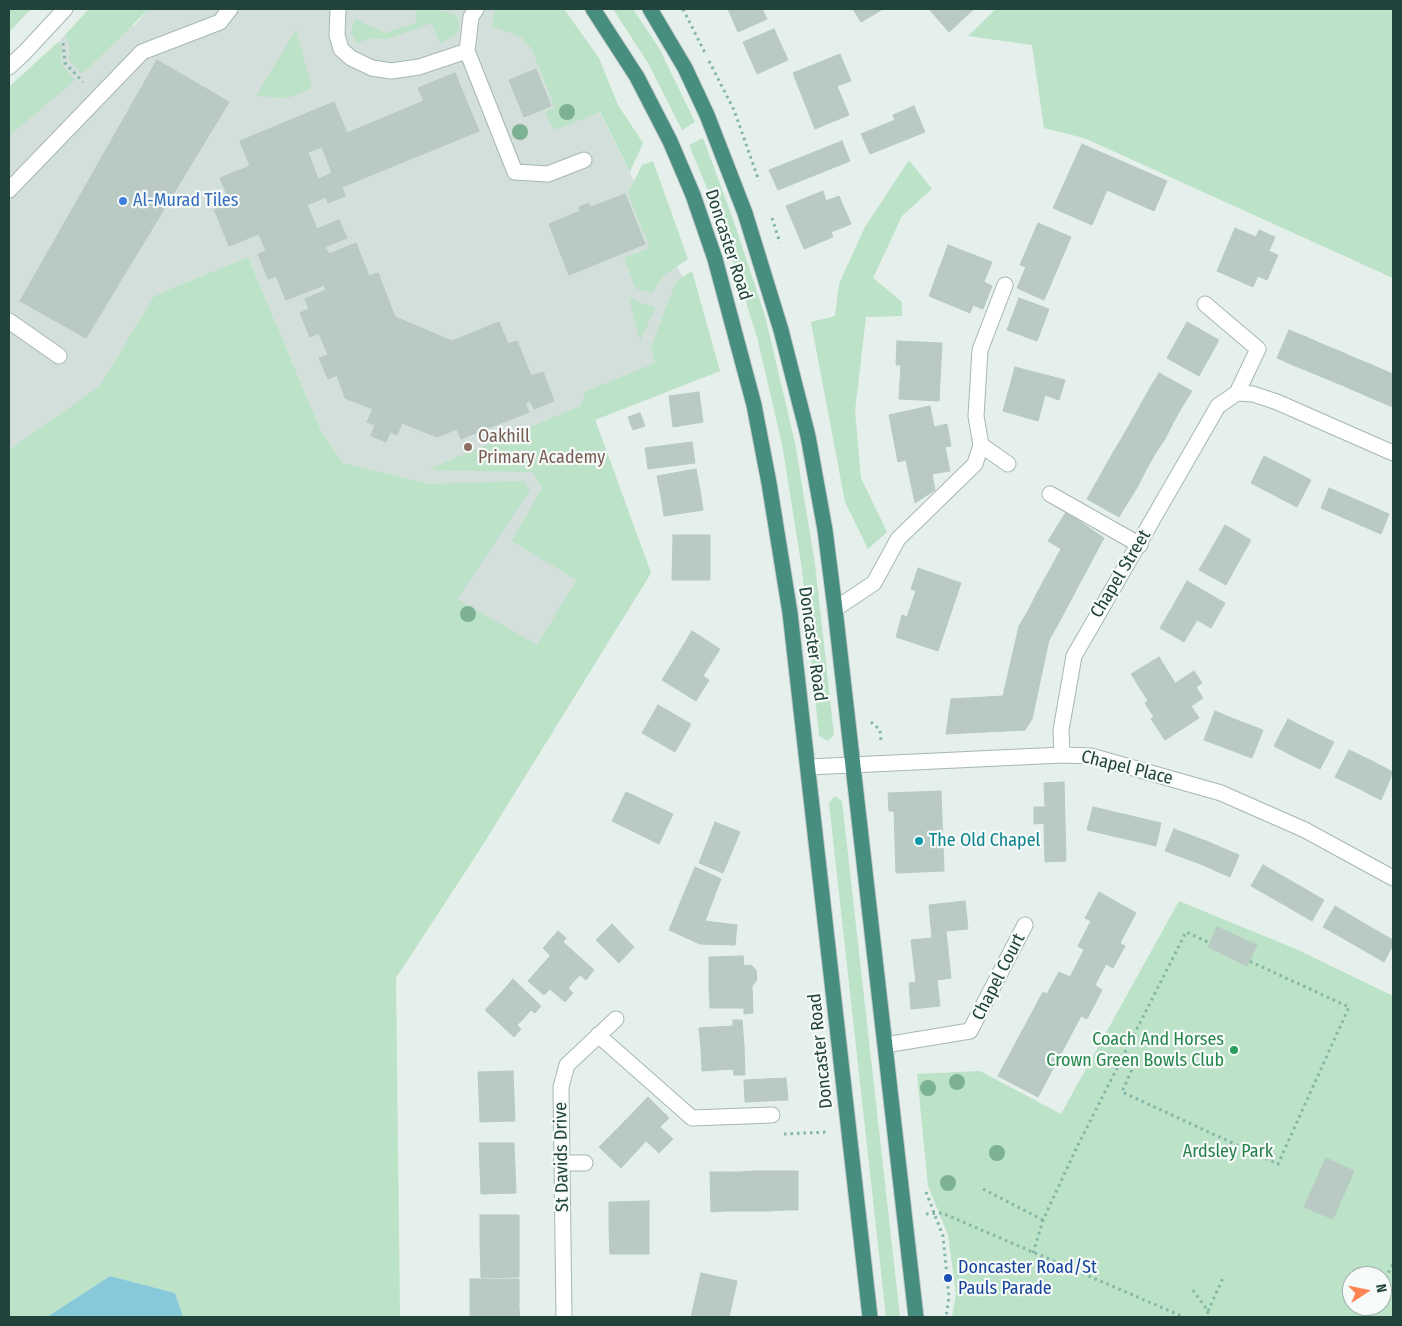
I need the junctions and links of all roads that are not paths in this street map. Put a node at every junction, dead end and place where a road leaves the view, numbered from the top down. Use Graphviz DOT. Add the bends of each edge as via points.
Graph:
graph roads {
  1 [pos="65,9"];
  2 [pos="230,9"];
  3 [pos="338,9"];
  4 [pos="476,9"];
  5 [pos="593,9"];
  6 [pos="650,9"];
  7 [pos="468,51"];
  8 [pos="9,67"];
  9 [pos="584,160"];
  10 [pos="9,190"];
  11 [pos="1006,285"];
  12 [pos="1205,304"];
  13 [pos="9,321"];
  14 [pos="59,356"];
  15 [pos="1237,393"];
  16 [pos="981,445"];
  17 [pos="1393,453"];
  18 [pos="1008,464"];
  19 [pos="1050,494"];
  20 [pos="1140,544"];
  21 [pos="835,609"];
  22 [pos="1062,754"];
  23 [pos="852,765"];
  24 [pos="809,767"];
  25 [pos="1393,878"];
  26 [pos="1025,925"];
  27 [pos="616,1018"];
  28 [pos="598,1034"];
  29 [pos="885,1045"];
  30 [pos="772,1116"];
  31 [pos="562,1163"];
  32 [pos="585,1163"];
  33 [pos="564,1317"];
  34 [pos="870,1317"];
  35 [pos="916,1317"];
  1 -- 8 [label="street"];
  2 -- 10 [label="street" via="220,22 142,52"];
  3 -- 7 [label="street" via="337,35 341,49 372,68 391,71 419,67"];
  4 -- 7 [label="street" via="471,18"];
  5 -- 24 [label="highway, Doncaster Road" via="637,77 670,141 715,259 754,405 769,483 790,613"];
  6 -- 21 [label="highway, Doncaster Road" via="685,68 707,114 765,274 808,436"];
  7 -- 9 [label="street" via="515,172 548,174"];
  11 -- 16 [label="street" via="980,350 976,416"];
  12 -- 15 [label="street" via="1258,349"];
  13 -- 14 [label="street"];
  15 -- 17 [label="street" via="1253,394 1277,402"];
  15 -- 20 [label="street, Chapel Street" via="1218,406"];
  16 -- 18 [label="street"];
  16 -- 21 [label="street" via="975,464 898,539 874,583"];
  19 -- 20 [label="street"];
  20 -- 22 [label="street, Chapel Street" via="1074,656 1062,730"];
  21 -- 23 [label="highway, Doncaster Road"];
  22 -- 23 [label="street, Chapel Place"];
  22 -- 25 [label="street, Chapel Place" via="1091,756 1221,793 1305,830"];
  23 -- 24 [label="street, Chapel Place"];
  23 -- 29 [label="highway, Doncaster Road"];
  24 -- 34 [label="highway, Doncaster Road"];
  26 -- 29 [label="street, Chapel Court" via="970,1032"];
  27 -- 28 [label="street, St Davids Drive"];
  28 -- 30 [label="street" via="692,1118"];
  28 -- 31 [label="street, St Davids Drive" via="567,1065 561,1087"];
  29 -- 35 [label="highway, Doncaster Road"];
  31 -- 32 [label="street"];
  31 -- 33 [label="street, St Davids Drive"];
}
